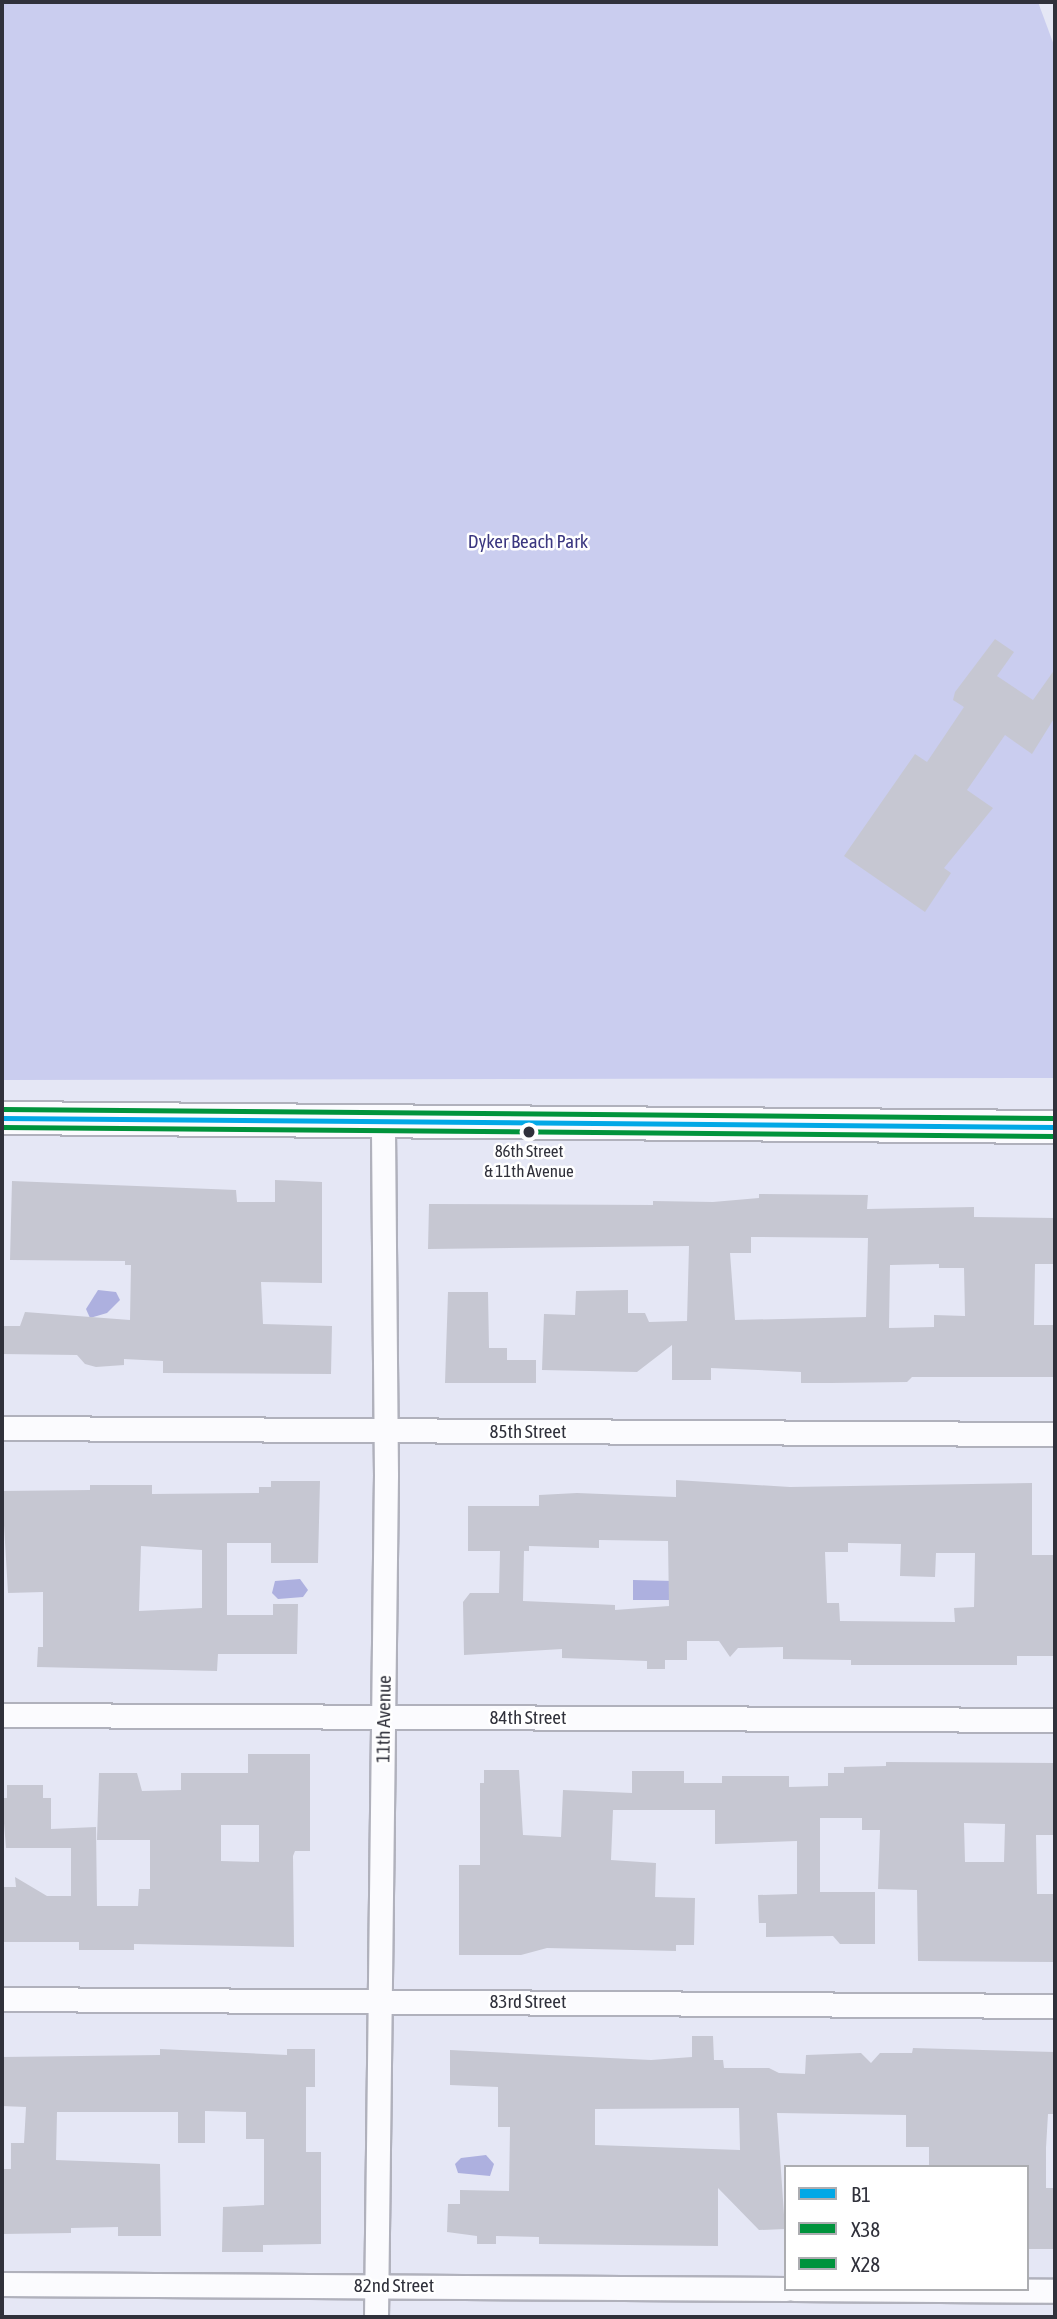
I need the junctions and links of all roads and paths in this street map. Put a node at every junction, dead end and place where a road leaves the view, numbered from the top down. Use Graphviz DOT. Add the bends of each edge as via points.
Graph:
graph roads {
  1 [pos="2,1118"];
  2 [pos="383,1121"];
  3 [pos="1055,1127"];
  4 [pos="2,1428"];
  5 [pos="386,1432"];
  6 [pos="1055,1434"];
  7 [pos="2,1714"];
  8 [pos="385,1718"];
  9 [pos="1055,1720"];
  10 [pos="2,1998"];
  11 [pos="378,2001"];
  12 [pos="1055,2006"];
  13 [pos="2,2284"];
  14 [pos="377,2286"];
  15 [pos="784,2289"];
  16 [pos="1029,2291"];
  17 [pos="1055,2291"];
  18 [pos="376,2317"];
  1 -- 2 [label="main road"];
  2 -- 3 [label="main road"];
  2 -- 5 [label="street, 11th Avenue"];
  4 -- 5 [label="street, 85th Street"];
  5 -- 6 [label="street, 85th Street"];
  5 -- 8 [label="street, 11th Avenue"];
  7 -- 8 [label="street, 84th Street"];
  8 -- 9 [label="street, 84th Street"];
  8 -- 11 [label="street, 11th Avenue"];
  10 -- 11 [label="street, 83rd Street"];
  11 -- 12 [label="street, 83rd Street"];
  11 -- 14 [label="street, 11th Avenue"];
  13 -- 14 [label="street, 82nd Street"];
  14 -- 15 [label="street, 82nd Street"];
  14 -- 18 [label="street, 11th Avenue"];
  16 -- 17 [label="street"];
}
